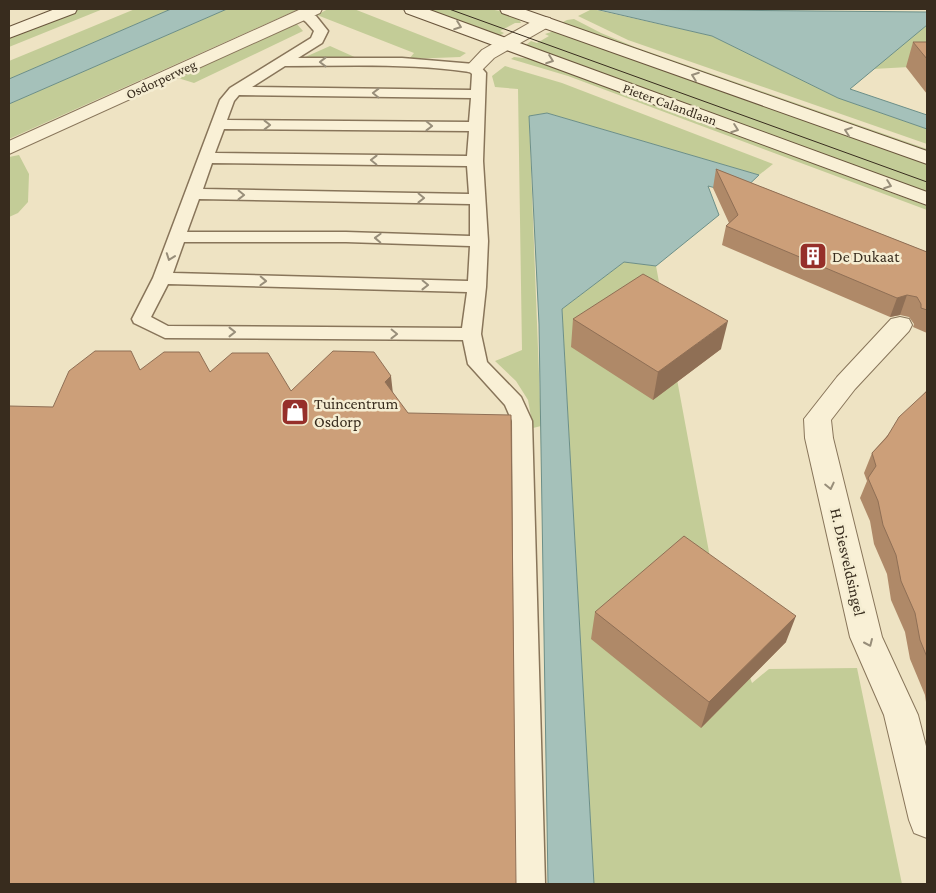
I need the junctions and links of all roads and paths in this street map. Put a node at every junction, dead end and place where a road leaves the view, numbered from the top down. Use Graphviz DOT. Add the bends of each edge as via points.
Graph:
graph roads {
  1 [pos="40,9"];
  2 [pos="69,9"];
  3 [pos="412,9"];
  4 [pos="508,9"];
  5 [pos="308,12"];
  6 [pos="9,21"];
  7 [pos="544,22"];
  8 [pos="9,33"];
  9 [pos="504,43"];
  10 [pos="281,62"];
  11 [pos="474,68"];
  12 [pos="235,91"];
  13 [pos="478,94"];
  14 [pos="218,124"];
  15 [pos="476,127"];
  16 [pos="9,148"];
  17 [pos="206,158"];
  18 [pos="927,158"];
  19 [pos="475,161"];
  20 [pos="192,194"];
  21 [pos="478,199"];
  22 [pos="927,199"];
  23 [pos="177,237"];
  24 [pos="479,241"];
  25 [pos="162,278"];
  26 [pos="477,287"];
  27 [pos="900,325"];
  28 [pos="471,334"];
  29 [pos="927,820"];
  30 [pos="530,884"];
  1 -- 6 [label="main road"];
  2 -- 8 [label="main road"];
  3 -- 9 [label="main road, Pieter Calandlaan, one-way"];
  4 -- 7 [label="main road"];
  5 -- 10 [label="lane" via="321,31 317,40"];
  5 -- 16 [label="main road, Osdorperweg"];
  7 -- 9 [label="main road"];
  18 -- 7 [label="main road, one-way"];
  9 -- 11 [label="main road"];
  9 -- 22 [label="main road, Pieter Calandlaan, one-way"];
  11 -- 10 [label="lane, one-way" via="389,62"];
  10 -- 12 [label="lane"];
  11 -- 13 [label="lane" via="479,73"];
  13 -- 12 [label="lane, one-way"];
  12 -- 14 [label="lane" via="227,100"];
  13 -- 15 [label="lane"];
  14 -- 15 [label="lane, one-way"];
  14 -- 17 [label="lane"];
  15 -- 19 [label="lane"];
  19 -- 17 [label="lane, one-way"];
  17 -- 20 [label="lane"];
  19 -- 21 [label="lane"];
  20 -- 21 [label="lane, one-way"];
  20 -- 23 [label="lane"];
  21 -- 24 [label="lane"];
  24 -- 23 [label="lane, one-way"];
  23 -- 25 [label="lane, one-way"];
  24 -- 26 [label="lane"];
  25 -- 26 [label="lane, one-way"];
  25 -- 28 [label="lane, one-way" via="141,320 165,332"];
  26 -- 28 [label="lane"];
  27 -- 29 [label="main road, H. Diesveldsingel, one-way" via="817,419 866,637 902,715"];
  28 -- 30 [label="lane" via="478,364 514,402 522,421"];
}
